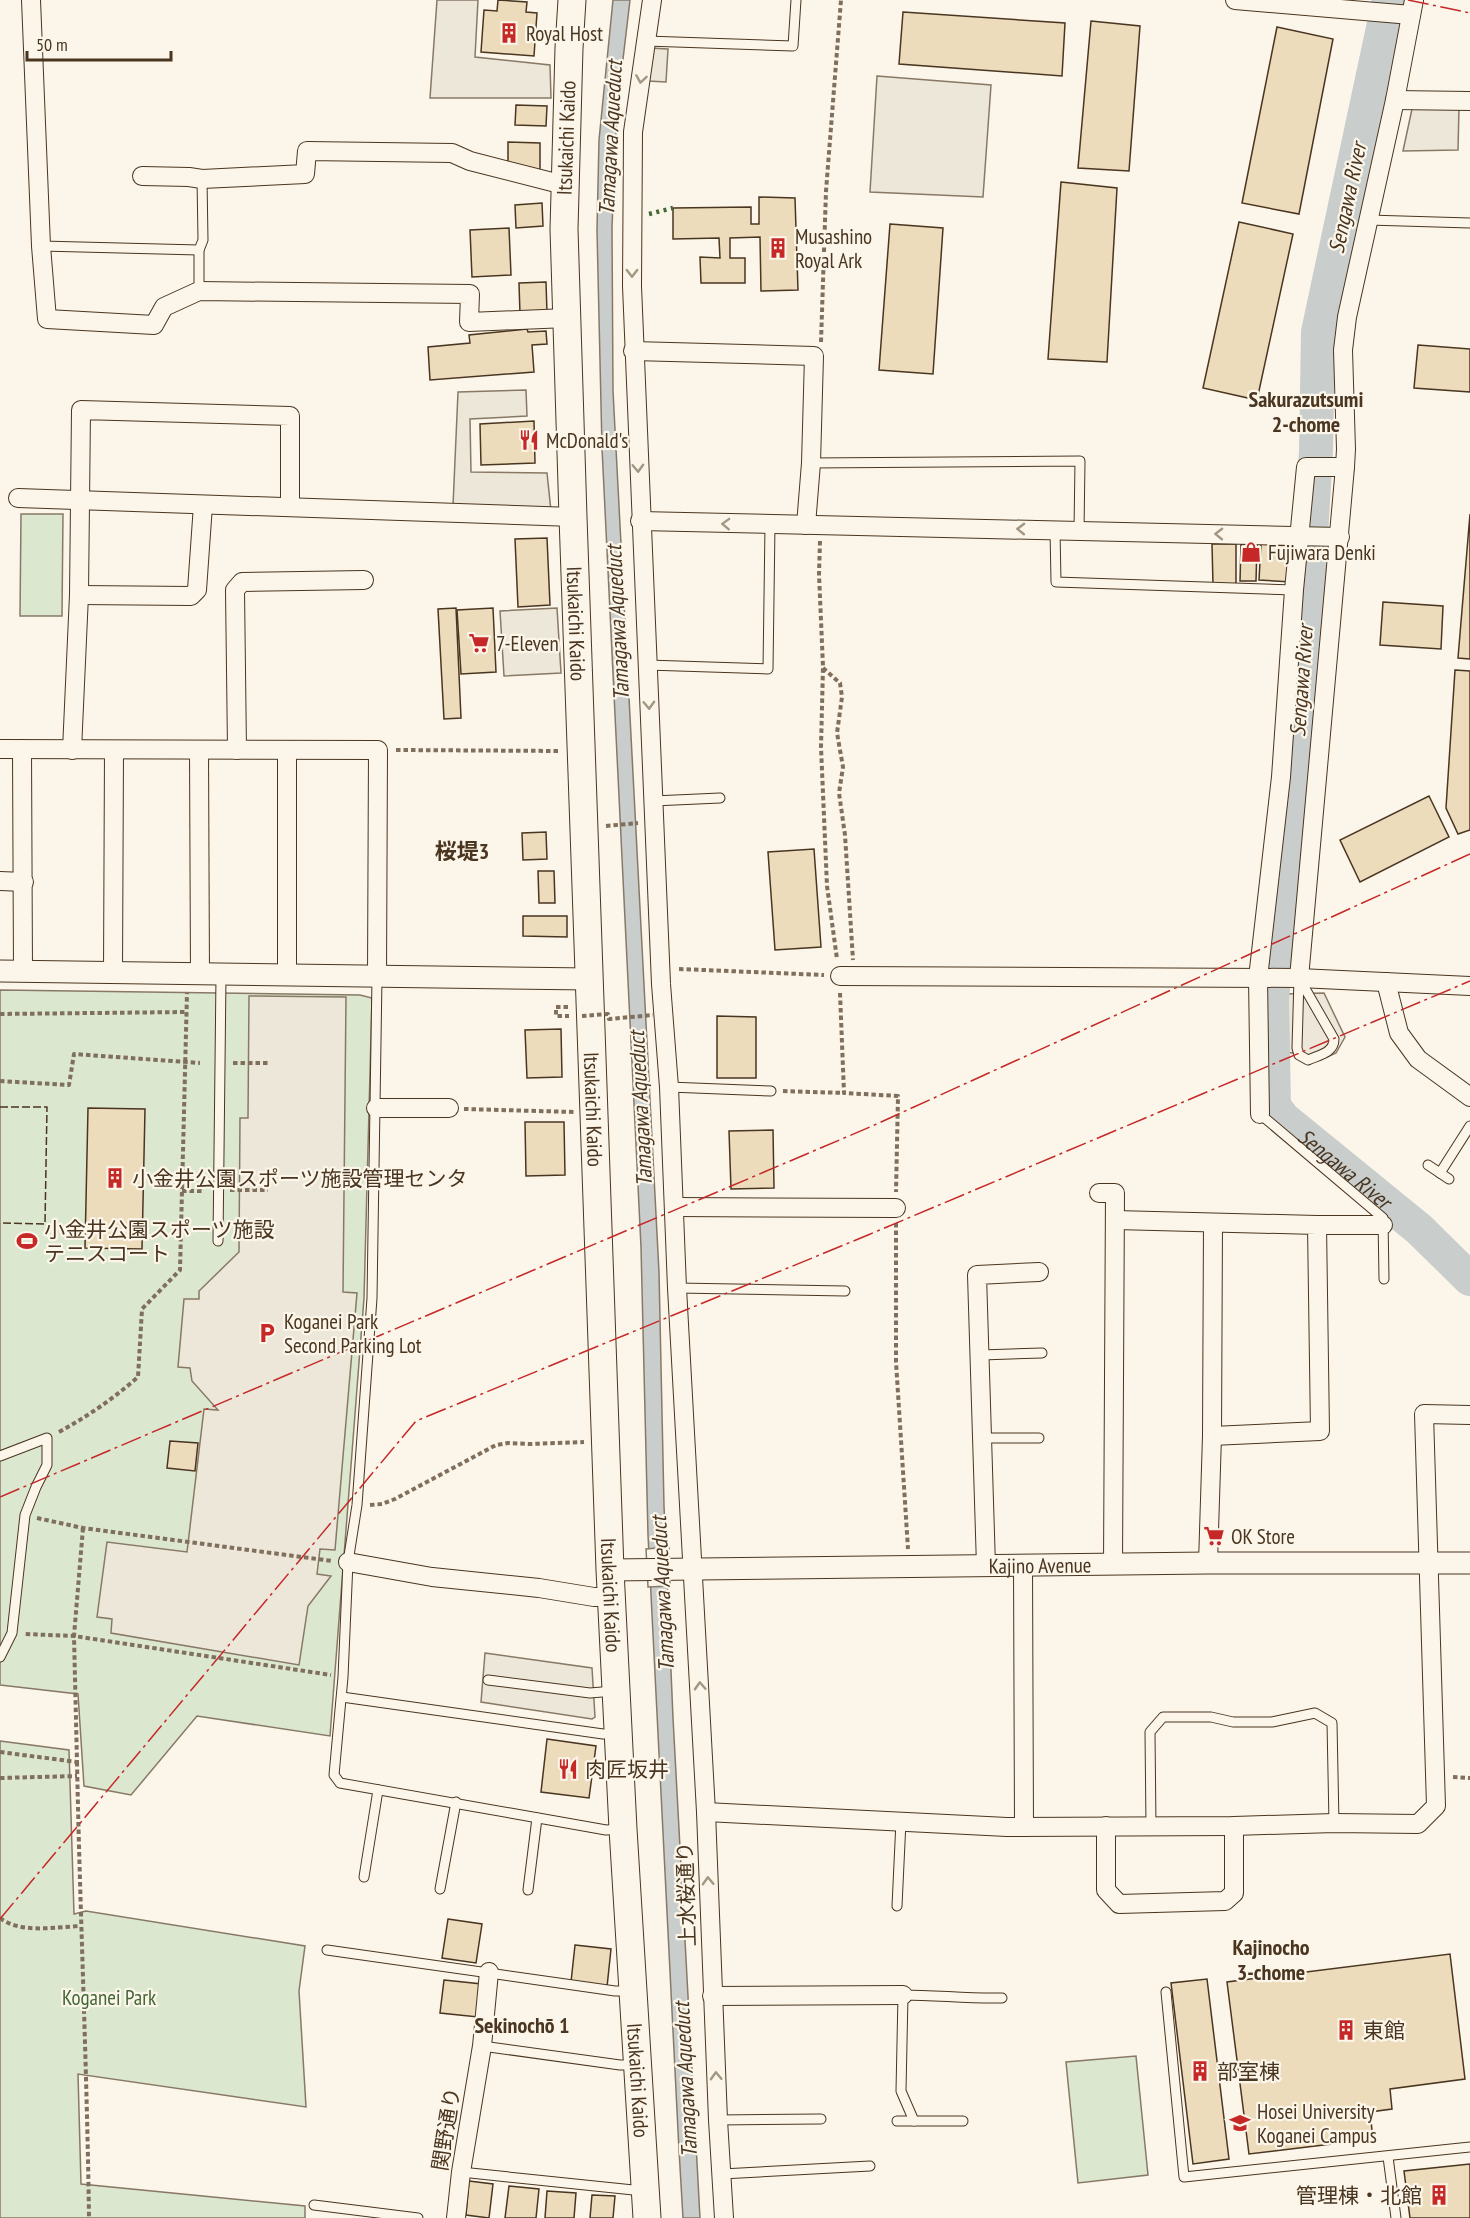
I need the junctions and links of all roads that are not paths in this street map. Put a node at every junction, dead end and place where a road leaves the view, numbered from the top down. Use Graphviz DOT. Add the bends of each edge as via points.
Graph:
graph roads {
  1 [pos="32,0"];
  2 [pos="572,0"];
  3 [pos="652,0"];
  4 [pos="796,0"];
  5 [pos="1235,0"];
  6 [pos="1407,9"];
  7 [pos="646,41"];
  8 [pos="1395,100"];
  9 [pos="1470,101"];
  10 [pos="142,176"];
  11 [pos="202,179"];
  12 [pos="564,185"];
  13 [pos="1368,220"];
  14 [pos="1470,223"];
  15 [pos="41,246"];
  16 [pos="199,250"];
  17 [pos="200,291"];
  18 [pos="567,318"];
  19 [pos="633,351"];
  20 [pos="811,463"];
  21 [pos="1345,467"];
  22 [pos="18,498"];
  23 [pos="80,500"];
  24 [pos="203,505"];
  25 [pos="290,506"];
  26 [pos="573,517"];
  27 [pos="640,521"];
  28 [pos="770,525"];
  29 [pos="814,525"];
  30 [pos="1055,530"];
  31 [pos="1079,531"];
  32 [pos="1299,535"];
  33 [pos="1340,537"];
  34 [pos="364,580"];
  35 [pos="1294,590"];
  36 [pos="79,595"];
  37 [pos="647,665"];
  38 [pos="0,749"];
  39 [pos="22,750"];
  40 [pos="72,750"];
  41 [pos="114,750"];
  42 [pos="199,750"];
  43 [pos="237,750"];
  44 [pos="287,750"];
  45 [pos="720,798"];
  46 [pos="652,801"];
  47 [pos="0,881"];
  48 [pos="24,882"];
  49 [pos="0,971"];
  50 [pos="23,972"];
  51 [pos="113,973"];
  52 [pos="203,975"];
  53 [pos="288,976"];
  54 [pos="847,976"];
  55 [pos="377,977"];
  56 [pos="1258,978"];
  57 [pos="1294,978"];
  58 [pos="590,979"];
  59 [pos="1386,982"];
  60 [pos="1470,986"];
  61 [pos="669,1087"];
  62 [pos="771,1091"];
  63 [pos="1470,1097"];
  64 [pos="376,1108"];
  65 [pos="449,1108"];
  66 [pos="1260,1114"];
  67 [pos="1470,1126"];
  68 [pos="1428,1165"];
  69 [pos="1440,1173"];
  70 [pos="1449,1179"];
  71 [pos="1099,1193"];
  72 [pos="675,1207"];
  73 [pos="896,1208"];
  74 [pos="1115,1220"];
  75 [pos="1213,1223"];
  76 [pos="1317,1225"];
  77 [pos="1383,1225"];
  78 [pos="218,1241"];
  79 [pos="1039,1272"];
  80 [pos="1384,1279"];
  81 [pos="677,1288"];
  82 [pos="845,1291"];
  83 [pos="1042,1353"];
  84 [pos="981,1355"];
  85 [pos="1470,1415"];
  86 [pos="1212,1436"];
  87 [pos="984,1438"];
  88 [pos="1039,1438"];
  89 [pos="0,1456"];
  90 [pos="348,1562"];
  91 [pos="1208,1563"];
  92 [pos="1429,1563"];
  93 [pos="1470,1563"];
  94 [pos="1023,1565"];
  95 [pos="1113,1565"];
  96 [pos="986,1566"];
  97 [pos="687,1568"];
  98 [pos="610,1570"];
  99 [pos="612,1597"];
  100 [pos="0,1657"];
  101 [pos="488,1680"];
  102 [pos="616,1691"];
  103 [pos="342,1697"];
  104 [pos="618,1733"];
  105 [pos="378,1790"];
  106 [pos="456,1802"];
  107 [pos="706,1812"];
  108 [pos="537,1818"];
  109 [pos="901,1821"];
  110 [pos="1334,1823"];
  111 [pos="1106,1826"];
  112 [pos="1151,1826"];
  113 [pos="1234,1826"];
  114 [pos="1024,1827"];
  115 [pos="622,1829"];
  116 [pos="364,1877"];
  117 [pos="440,1889"];
  118 [pos="528,1890"];
  119 [pos="897,1906"];
  120 [pos="327,1950"];
  121 [pos="489,1972"];
  122 [pos="632,1991"];
  123 [pos="1166,1992"];
  124 [pos="903,1995"];
  125 [pos="712,1996"];
  126 [pos="1002,1998"];
  127 [pos="482,2046"];
  128 [pos="636,2065"];
  129 [pos="821,2119"];
  130 [pos="718,2120"];
  131 [pos="897,2121"];
  132 [pos="914,2121"];
  133 [pos="963,2121"];
  134 [pos="1470,2147"];
  135 [pos="1388,2157"];
  136 [pos="870,2166"];
  137 [pos="461,2172"];
  138 [pos="722,2174"];
  139 [pos="646,2192"];
  140 [pos="314,2205"];
  141 [pos="418,2218"];
  142 [pos="456,2218"];
  143 [pos="647,2218"];
  144 [pos="724,2218"];
  145 [pos="1396,2218"];
  1 -- 15 [label="street"];
  2 -- 12 [label="main road, Itsukaichi Kaido"];
  3 -- 7 [label="street, 上水桜通り"];
  4 -- 7 [label="lane" via="793,46"];
  5 -- 6 [label="street"];
  6 -- 8 [label="street"];
  7 -- 19 [label="street, 上水桜通り, one-way" via="633,132"];
  8 -- 9 [label="street"];
  8 -- 13 [label="street"];
  10 -- 11 [label="street"];
  11 -- 12 [label="street" via="305,174 307,151 452,153"];
  11 -- 16 [label="lane" via="204,240"];
  12 -- 18 [label="main road, Itsukaichi Kaido"];
  13 -- 14 [label="lane"];
  13 -- 21 [label="street" via="1343,350"];
  15 -- 16 [label="lane"];
  15 -- 17 [label="street" via="47,319 154,325 164,307"];
  16 -- 17 [label="lane"];
  17 -- 18 [label="street" via="470,294 469,322"];
  18 -- 26 [label="main road, Itsukaichi Kaido"];
  19 -- 20 [label="street" via="814,356"];
  19 -- 27 [label="street, 上水桜通り, one-way"];
  20 -- 29 [label="street"];
  20 -- 31 [label="lane" via="1080,461"];
  21 -- 32 [label="street" via="1306,467"];
  21 -- 33 [label="street"];
  22 -- 23 [label="street"];
  23 -- 24 [label="street"];
  23 -- 25 [label="street" via="81,410 290,416"];
  23 -- 36 [label="street"];
  24 -- 25 [label="street"];
  24 -- 36 [label="street" via="197,590 191,596"];
  25 -- 26 [label="street"];
  26 -- 58 [label="main road, Itsukaichi Kaido"];
  28 -- 27 [label="street, one-way"];
  27 -- 37 [label="street, 上水桜通り"];
  28 -- 29 [label="street"];
  28 -- 37 [label="lane" via="768,669"];
  30 -- 29 [label="street, one-way"];
  30 -- 31 [label="street"];
  30 -- 35 [label="lane" via="1056,582"];
  32 -- 31 [label="street, one-way"];
  32 -- 33 [label="street"];
  32 -- 35 [label="street"];
  33 -- 57 [label="street"];
  34 -- 43 [label="street" via="242,582 235,590"];
  35 -- 56 [label="street" via="1281,777"];
  36 -- 40 [label="street"];
  37 -- 46 [label="street, 上水桜通り, one-way"];
  38 -- 39 [label="street"];
  39 -- 40 [label="street"];
  39 -- 48 [label="street"];
  40 -- 41 [label="street"];
  41 -- 42 [label="street"];
  41 -- 51 [label="street"];
  42 -- 43 [label="street"];
  42 -- 52 [label="street"];
  43 -- 44 [label="street"];
  44 -- 53 [label="street"];
  44 -- 55 [label="street" via="378,750"];
  45 -- 46 [label="lane"];
  46 -- 61 [label="street, 上水桜通り"];
  47 -- 48 [label="street"];
  48 -- 50 [label="street"];
  49 -- 50 [label="street"];
  50 -- 51 [label="street"];
  51 -- 52 [label="street"];
  52 -- 53 [label="street"];
  52 -- 78 [label="lane"];
  53 -- 55 [label="street"];
  54 -- 56 [label="street"];
  55 -- 58 [label="street"];
  55 -- 64 [label="lane"];
  56 -- 57 [label="street"];
  56 -- 66 [label="street"];
  57 -- 57 [label="lane" via="1334,1039 1332,1049 1308,1060 1299,1055 1297,1048"];
  57 -- 59 [label="street"];
  58 -- 98 [label="main road, Itsukaichi Kaido"];
  59 -- 60 [label="street"];
  59 -- 63 [label="street" via="1399,1033 1418,1059"];
  61 -- 62 [label="lane"];
  61 -- 72 [label="street, 上水桜通り"];
  64 -- 65 [label="street"];
  64 -- 90 [label="lane" via="372,1299 357,1505"];
  66 -- 77 [label="lane" via="1383,1218"];
  67 -- 69 [label="lane"];
  68 -- 69 [label="lane"];
  69 -- 70 [label="lane"];
  71 -- 74 [label="street" via="1115,1193"];
  72 -- 73 [label="street"];
  72 -- 81 [label="street, 上水桜通り"];
  74 -- 75 [label="street"];
  74 -- 95 [label="street"];
  75 -- 76 [label="street"];
  75 -- 86 [label="street"];
  76 -- 77 [label="street"];
  76 -- 86 [label="street" via="1320,1431"];
  77 -- 80 [label="lane"];
  79 -- 84 [label="street" via="977,1275"];
  81 -- 82 [label="lane"];
  81 -- 97 [label="street, 上水桜通り"];
  83 -- 84 [label="lane"];
  84 -- 87 [label="street"];
  85 -- 92 [label="street" via="1424,1414"];
  86 -- 91 [label="street"];
  87 -- 88 [label="lane"];
  87 -- 96 [label="street"];
  89 -- 100 [label="lane" via="46,1438 47,1466 25,1515 12,1633"];
  90 -- 99 [label="street" via="432,1577"];
  90 -- 103 [label="lane"];
  91 -- 92 [label="street, Kajino Avenue"];
  91 -- 95 [label="street, Kajino Avenue"];
  92 -- 93 [label="street, Kajino Avenue"];
  92 -- 110 [label="street" via="1436,1806 1418,1824"];
  94 -- 95 [label="street, Kajino Avenue"];
  94 -- 96 [label="street, Kajino Avenue"];
  94 -- 114 [label="street"];
  96 -- 97 [label="street, Kajino Avenue"];
  97 -- 98 [label="street, Kajino Avenue"];
  107 -- 97 [label="street, 上水桜通り, one-way"];
  98 -- 99 [label="main road, Itsukaichi Kaido"];
  99 -- 102 [label="main road, Itsukaichi Kaido"];
  101 -- 102 [label="lane" via="590,1693"];
  102 -- 104 [label="main road, Itsukaichi Kaido"];
  103 -- 104 [label="lane"];
  103 -- 105 [label="lane" via="333,1774 340,1783"];
  104 -- 115 [label="main road, Itsukaichi Kaido"];
  105 -- 106 [label="lane"];
  105 -- 116 [label="lane"];
  106 -- 108 [label="lane"];
  106 -- 117 [label="lane"];
  107 -- 109 [label="street"];
  125 -- 107 [label="street, 上水桜通り, one-way"];
  108 -- 115 [label="lane" via="606,1830"];
  108 -- 118 [label="lane"];
  109 -- 114 [label="street"];
  109 -- 119 [label="lane"];
  110 -- 112 [label="lane" via="1332,1724 1315,1713 1272,1722 1163,1717 1150,1732"];
  110 -- 113 [label="street"];
  111 -- 112 [label="street"];
  111 -- 113 [label="street" via="1106,1890 1119,1904 1225,1901 1234,1893"];
  111 -- 114 [label="street"];
  112 -- 113 [label="street"];
  115 -- 122 [label="main road, Itsukaichi Kaido"];
  120 -- 121 [label="lane"];
  121 -- 122 [label="lane"];
  121 -- 127 [label="street, 関野通り"];
  122 -- 128 [label="main road, Itsukaichi Kaido"];
  123 -- 135 [label="lane" via="1184,2177"];
  124 -- 125 [label="street"];
  124 -- 126 [label="lane" via="966,2000"];
  124 -- 132 [label="lane" via="901,2091"];
  130 -- 125 [label="street, 上水桜通り, one-way"];
  127 -- 128 [label="lane"];
  127 -- 137 [label="street, 関野通り"];
  128 -- 139 [label="main road, Itsukaichi Kaido"];
  129 -- 130 [label="lane"];
  130 -- 138 [label="street, 上水桜通り"];
  131 -- 132 [label="lane"];
  132 -- 133 [label="lane"];
  134 -- 135 [label="lane"];
  135 -- 145 [label="lane"];
  136 -- 138 [label="lane"];
  137 -- 139 [label="lane"];
  137 -- 142 [label="street, 関野通り"];
  138 -- 144 [label="street, 上水桜通り"];
  139 -- 143 [label="main road, Itsukaichi Kaido"];
  140 -- 141 [label="lane"];
}
